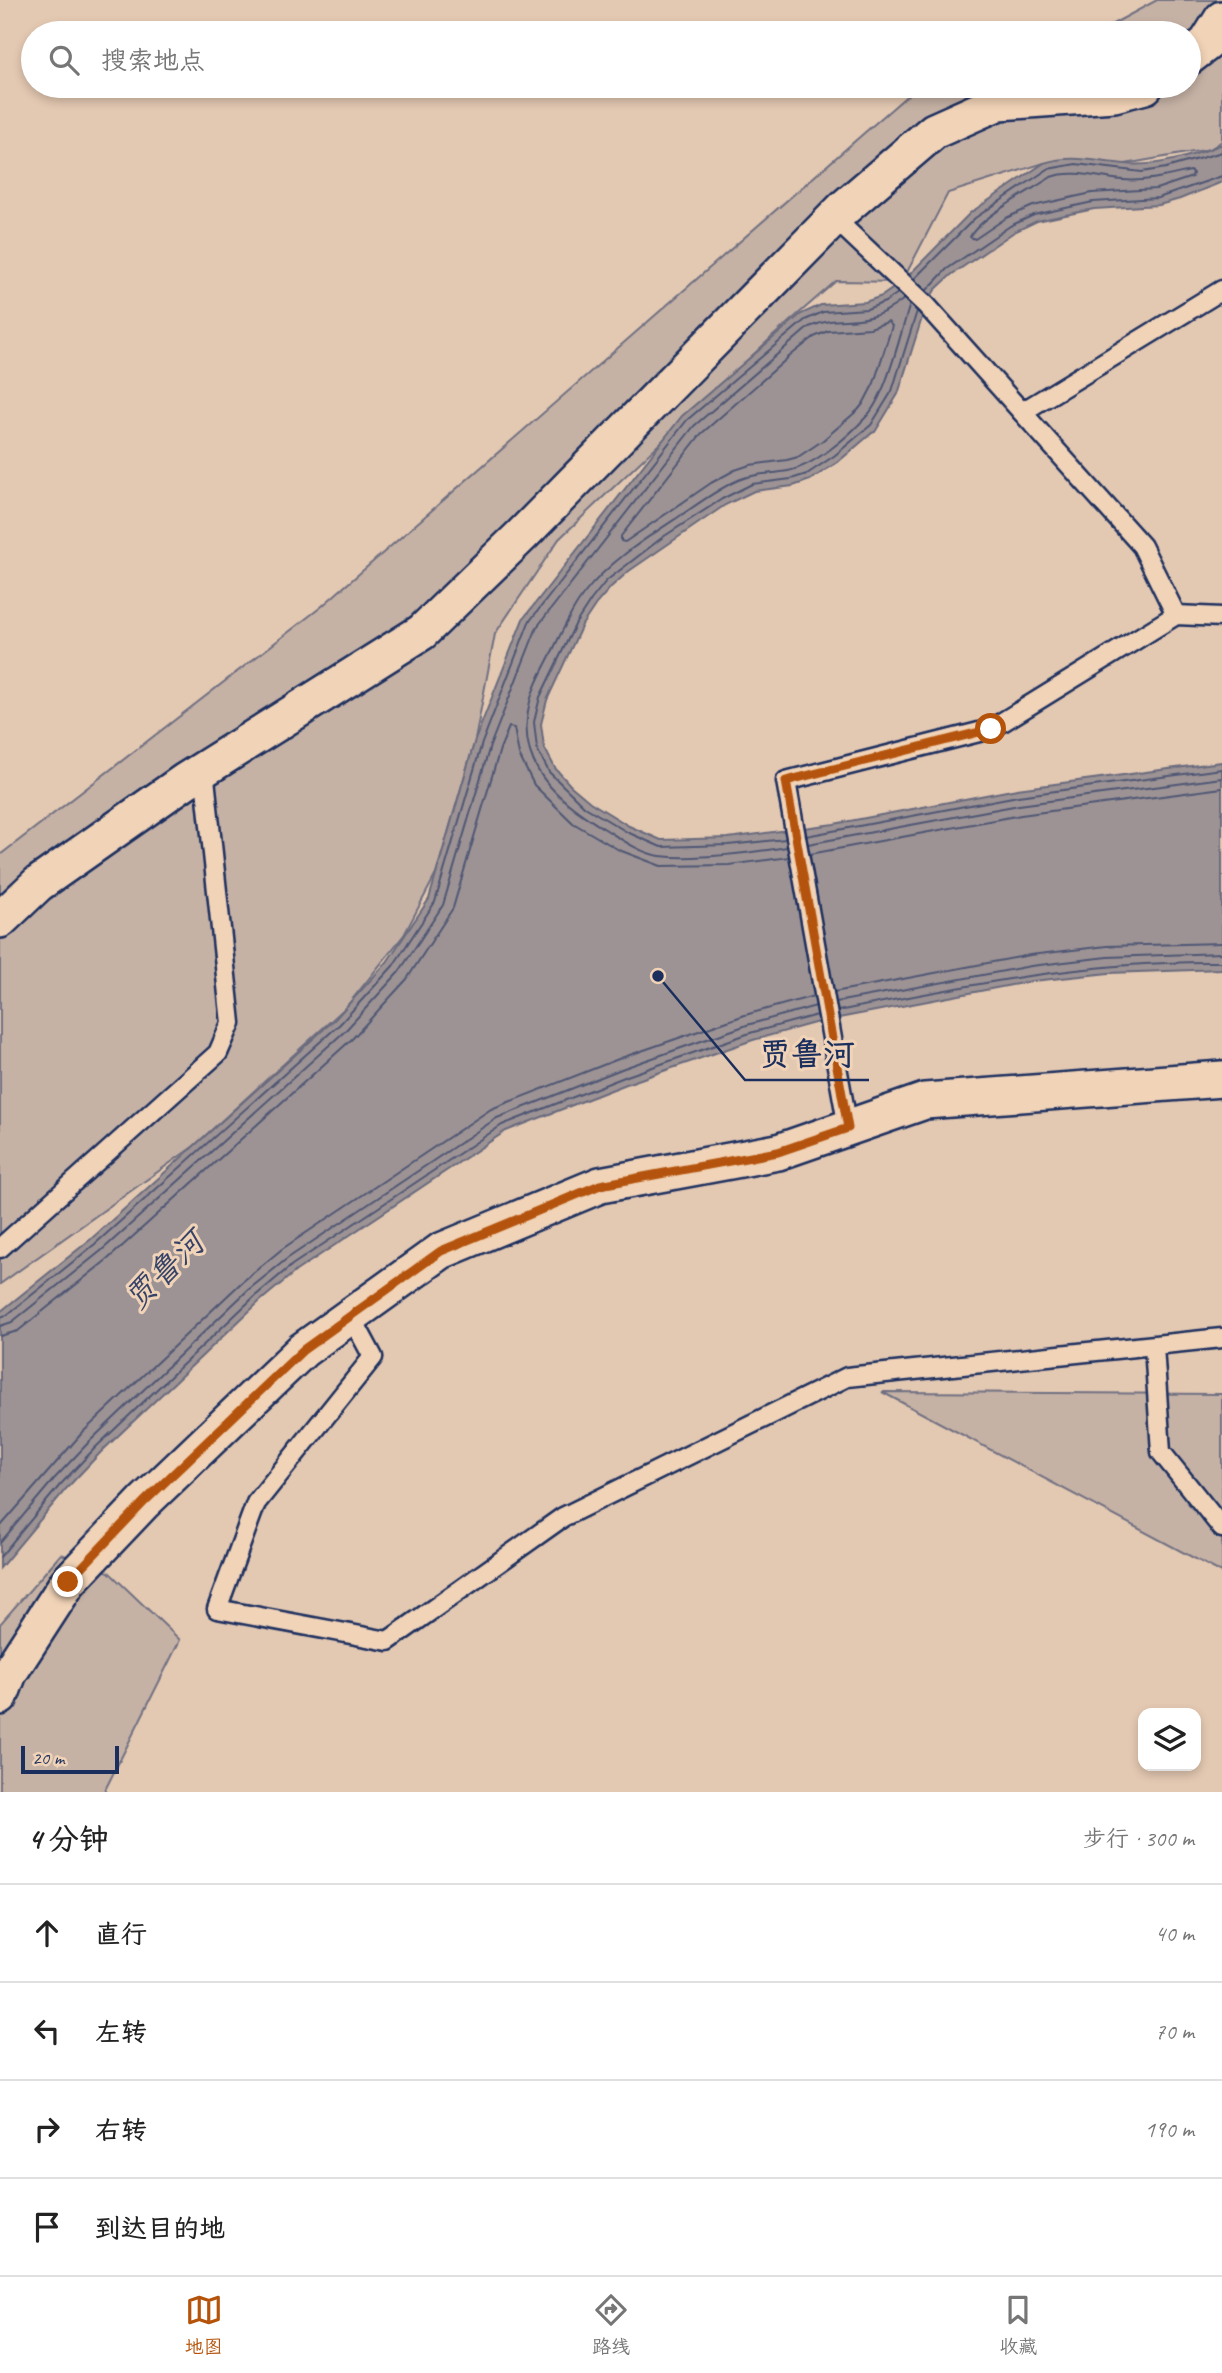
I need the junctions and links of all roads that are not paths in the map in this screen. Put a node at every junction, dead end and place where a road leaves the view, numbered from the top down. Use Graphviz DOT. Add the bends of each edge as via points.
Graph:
graph roads {
  1 [pos="1222,19"];
  2 [pos="1201,48"];
  3 [pos="1056,98"];
  4 [pos="834,218"];
  5 [pos="1222,290"];
  6 [pos="1022,412"];
  7 [pos="1176,615"];
  8 [pos="1222,617"];
  9 [pos="204,769"];
  10 [pos="0,919"];
  11 [pos="1222,1079"];
  12 [pos="848,1128"];
  13 [pos="0,1248"];
  14 [pos="351,1316"];
  15 [pos="1222,1338"];
  16 [pos="1154,1346"];
  17 [pos="1222,1528"];
  18 [pos="0,1697"];
  1 -- 2 [label="street"];
  3 -- 4 [label="street" via="999,102 934,131"];
  4 -- 6 [label="lane" via="926,305"];
  4 -- 9 [label="street" via="422,632"];
  5 -- 6 [label="lane"];
  6 -- 7 [label="lane" via="1143,546"];
  7 -- 8 [label="lane"];
  7 -- 12 [label="lane" via="991,729 786,781"];
  9 -- 10 [label="street" via="38,884"];
  9 -- 13 [label="lane" via="231,1023 227,1033 218,1053"];
  11 -- 12 [label="street" via="925,1101"];
  12 -- 14 [label="street" via="778,1152 600,1185 441,1251"];
  14 -- 16 [label="lane" via="373,1357 256,1503 217,1609 388,1641 563,1517 847,1377"];
  14 -- 18 [label="street" via="303,1350 144,1502 68,1582 9,1673"];
  15 -- 16 [label="lane"];
  16 -- 17 [label="lane" via="1161,1452"];
}
